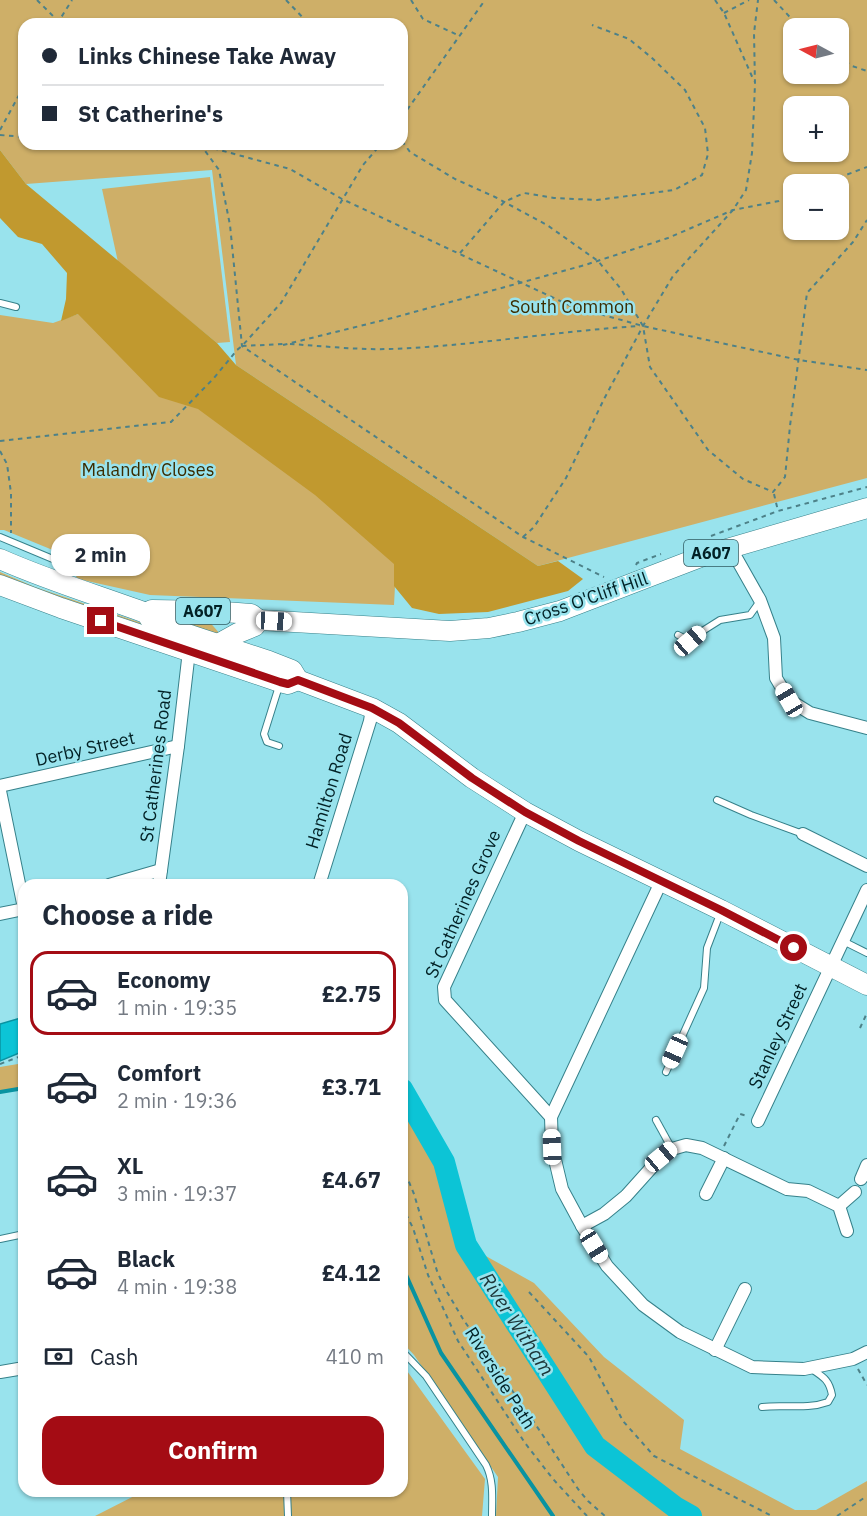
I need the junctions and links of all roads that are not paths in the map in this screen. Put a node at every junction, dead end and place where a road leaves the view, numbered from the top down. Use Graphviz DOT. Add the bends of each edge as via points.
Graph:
graph roads {
  1 [pos="0,303"];
  2 [pos="16,307"];
  3 [pos="867,508"];
  4 [pos="0,537"];
  5 [pos="730,547"];
  6 [pos="0,560"];
  7 [pos="0,585"];
  8 [pos="69,585"];
  9 [pos="760,600"];
  10 [pos="146,613"];
  11 [pos="267,621"];
  12 [pos="678,635"];
  13 [pos="218,644"];
  14 [pos="192,652"];
  15 [pos="269,661"];
  16 [pos="289,681"];
  17 [pos="372,708"];
  18 [pos="867,728"];
  19 [pos="178,746"];
  20 [pos="279,746"];
  21 [pos="0,789"];
  22 [pos="717,800"];
  23 [pos="525,812"];
  24 [pos="803,834"];
  25 [pos="867,866"];
  26 [pos="161,870"];
  27 [pos="18,879"];
  28 [pos="130,879"];
  29 [pos="160,879"];
  30 [pos="320,879"];
  31 [pos="660,882"];
  32 [pos="867,890"];
  33 [pos="18,910"];
  34 [pos="721,910"];
  35 [pos="0,914"];
  36 [pos="843,941"];
  37 [pos="867,952"];
  38 [pos="831,967"];
  39 [pos="867,985"];
  40 [pos="666,1072"];
  41 [pos="551,1117"];
  42 [pos="656,1120"];
  43 [pos="758,1120"];
  44 [pos="672,1149"];
  45 [pos="721,1157"];
  46 [pos="867,1165"];
  47 [pos="861,1179"];
  48 [pos="855,1192"];
  49 [pos="706,1194"];
  50 [pos="839,1206"];
  51 [pos="582,1226"];
  52 [pos="847,1231"];
  53 [pos="18,1235"];
  54 [pos="0,1239"];
  55 [pos="745,1289"];
  56 [pos="715,1350"];
  57 [pos="867,1352"];
  58 [pos="408,1357"];
  59 [pos="809,1368"];
  60 [pos="18,1369"];
  61 [pos="0,1372"];
  62 [pos="762,1407"];
  63 [pos="287,1497"];
  64 [pos="288,1516"];
  65 [pos="492,1516"];
  1 -- 2 [label="lane"];
  3 -- 5 [label="main road, Cross O'Cliff Hill / A607"];
  4 -- 8 [label="lane" via="60,562"];
  5 -- 9 [label="street"];
  5 -- 11 [label="main road, Cross O'Cliff Hill / A607" via="560,611 489,628 450,631"];
  6 -- 8 [label="main road"];
  7 -- 14 [label="main road"];
  8 -- 10 [label="main road"];
  9 -- 12 [label="lane" via="750,615 720,620 690,641"];
  9 -- 18 [label="street" via="774,638 776,678 789,700 810,713"];
  10 -- 11 [label="main road, A607" via="211,611 251,614"];
  10 -- 13 [label="main road" via="150,619"];
  11 -- 13 [label="main road, A607"];
  11 -- 15 [label="main road" via="263,647"];
  13 -- 14 [label="main road, A607"];
  13 -- 15 [label="main road"];
  14 -- 16 [label="main road"];
  14 -- 19 [label="street, St Catherines Road"];
  15 -- 16 [label="main road" via="292,670"];
  16 -- 17 [label="main road"];
  16 -- 20 [label="lane" via="264,734 267,742"];
  17 -- 23 [label="main road"];
  17 -- 30 [label="street, Hamilton Road"];
  19 -- 21 [label="street, Derby Street"];
  19 -- 26 [label="street, St Catherines Road"];
  21 -- 27 [label="street"];
  22 -- 24 [label="lane"];
  23 -- 31 [label="main road"];
  23 -- 41 [label="street, St Catherines Grove" via="444,987 445,1000"];
  24 -- 25 [label="street"];
  26 -- 28 [label="street"];
  26 -- 29 [label="street, St Catherines Road"];
  31 -- 34 [label="main road"];
  31 -- 41 [label="street"];
  32 -- 36 [label="street, Stanley Street"];
  33 -- 35 [label="street"];
  34 -- 38 [label="main road"];
  34 -- 40 [label="lane" via="707,948 704,988"];
  36 -- 37 [label="lane"];
  36 -- 38 [label="street, Stanley Street"];
  38 -- 39 [label="main road"];
  38 -- 43 [label="street, Stanley Street"];
  41 -- 51 [label="street" via="552,1147 562,1189"];
  42 -- 44 [label="lane"];
  44 -- 45 [label="street" via="686,1145"];
  44 -- 51 [label="street" via="626,1196"];
  45 -- 49 [label="street"];
  45 -- 50 [label="street" via="787,1189 808,1191"];
  46 -- 47 [label="street"];
  48 -- 50 [label="street"];
  50 -- 52 [label="street"];
  51 -- 56 [label="street" via="607,1266 643,1305 680,1332"];
  53 -- 54 [label="lane"];
  55 -- 56 [label="street"];
  56 -- 59 [label="street" via="752,1367"];
  57 -- 59 [label="street" via="853,1359"];
  58 -- 65 [label="lane" via="426,1376 486,1464 491,1475"];
  59 -- 62 [label="lane" via="830,1384 832,1395 828,1402 812,1407"];
  60 -- 61 [label="street"];
  63 -- 64 [label="lane"];
}
